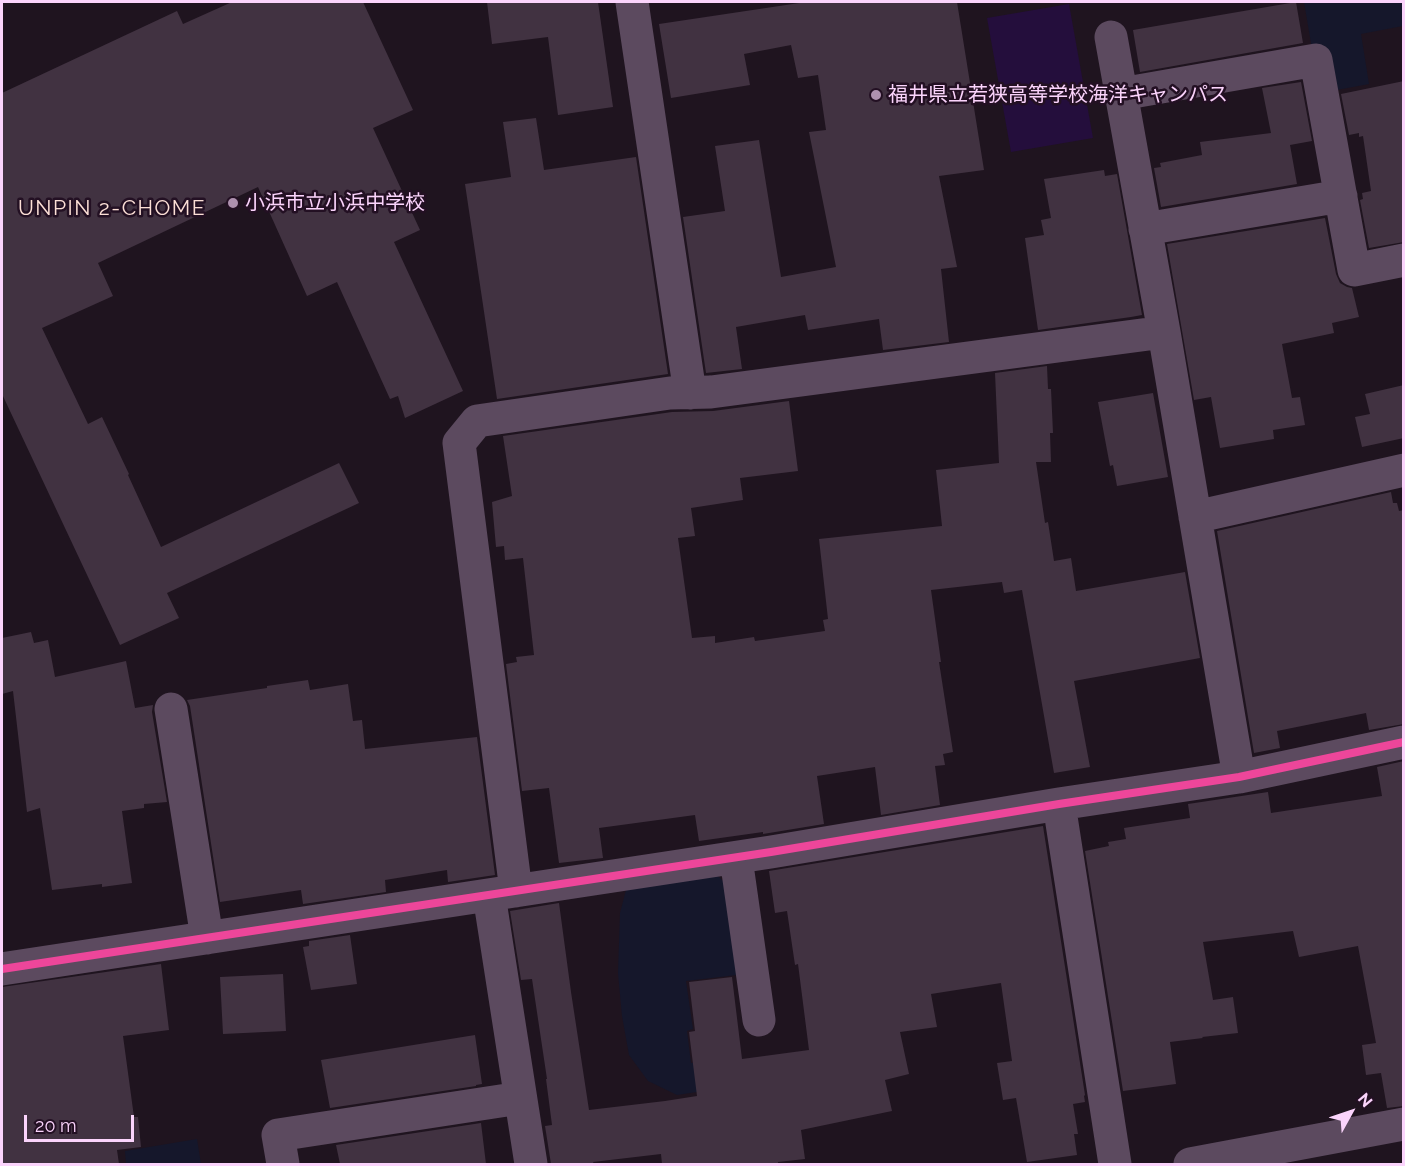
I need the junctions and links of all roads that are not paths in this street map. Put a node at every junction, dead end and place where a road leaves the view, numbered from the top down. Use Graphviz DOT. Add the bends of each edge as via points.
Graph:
graph roads {
  1 [pos="632,2"];
  2 [pos="1111,37"];
  3 [pos="1121,94"];
  4 [pos="1341,196"];
  5 [pos="1145,229"];
  6 [pos="1404,260"];
  7 [pos="1164,332"];
  8 [pos="690,393"];
  9 [pos="1404,470"];
  10 [pos="1195,517"];
  11 [pos="171,709"];
  12 [pos="1404,742"];
  13 [pos="1239,777"];
  14 [pos="1059,804"];
  15 [pos="736,858"];
  16 [pos="503,893"];
  17 [pos="207,938"];
  18 [pos="2,969"];
  19 [pos="759,1020"];
  20 [pos="520,1098"];
  21 [pos="1404,1124"];
  22 [pos="283,1164"];
  23 [pos="531,1164"];
  24 [pos="1115,1164"];
  25 [pos="1190,1164"];
  1 -- 8 [label="street"];
  2 -- 3 [label="street"];
  3 -- 4 [label="street" via="1316,60"];
  3 -- 5 [label="street"];
  4 -- 5 [label="street"];
  4 -- 6 [label="street" via="1354,270"];
  5 -- 7 [label="street"];
  7 -- 8 [label="street"];
  7 -- 10 [label="street"];
  8 -- 16 [label="street" via="477,421 459,443"];
  9 -- 10 [label="street"];
  10 -- 13 [label="street"];
  11 -- 17 [label="street"];
  12 -- 13 [label="street"];
  13 -- 14 [label="street"];
  14 -- 15 [label="street"];
  14 -- 24 [label="street"];
  15 -- 16 [label="street"];
  15 -- 19 [label="street"];
  16 -- 17 [label="street"];
  16 -- 20 [label="street"];
  17 -- 18 [label="street"];
  20 -- 22 [label="street" via="278,1135"];
  20 -- 23 [label="street"];
  21 -- 25 [label="street"];
}
